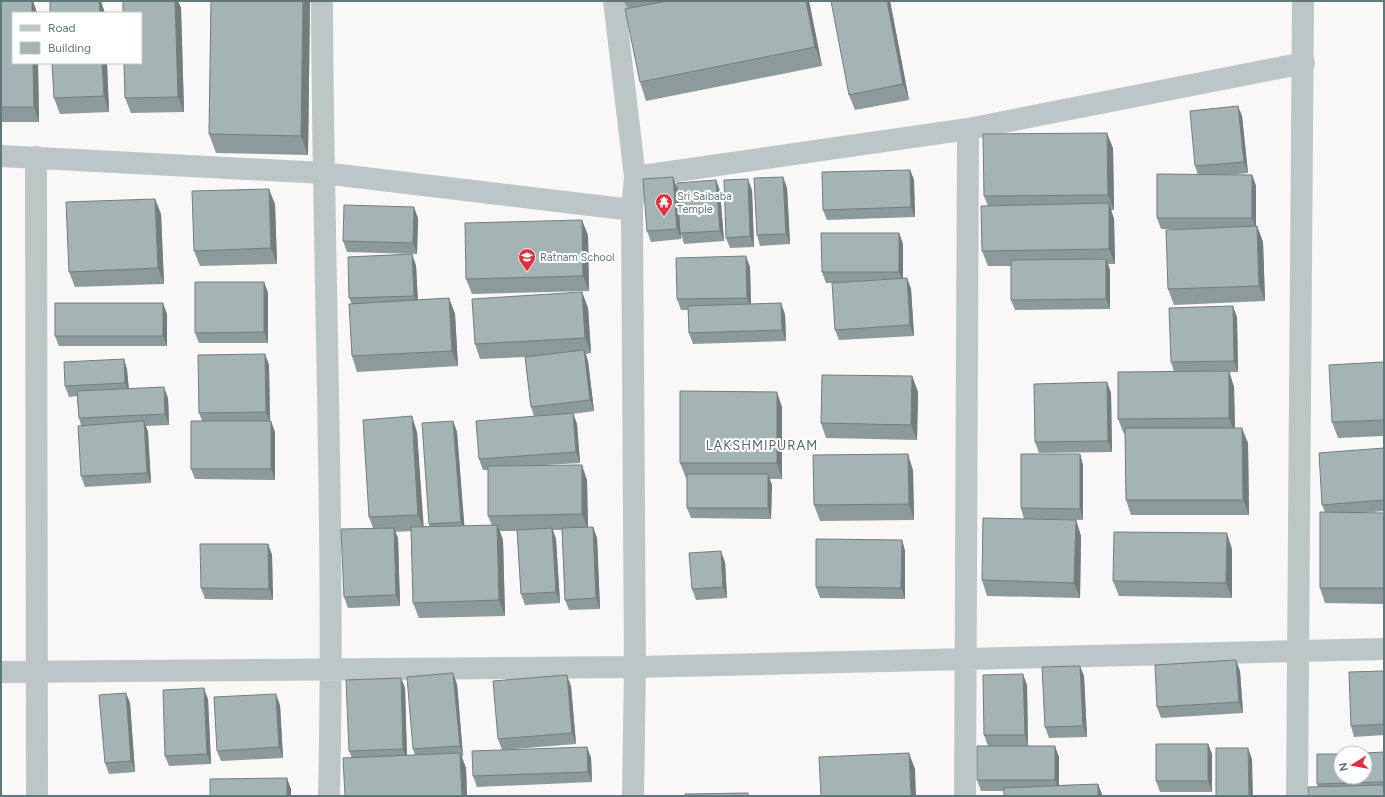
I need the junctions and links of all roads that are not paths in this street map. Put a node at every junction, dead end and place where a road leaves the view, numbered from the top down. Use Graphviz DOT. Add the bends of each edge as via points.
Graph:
graph roads {
  1 [pos="322,1"];
  2 [pos="614,1"];
  3 [pos="1303,1"];
  4 [pos="1304,63"];
  5 [pos="968,129"];
  6 [pos="1,156"];
  7 [pos="36,157"];
  8 [pos="323,173"];
  9 [pos="636,177"];
  10 [pos="632,210"];
  11 [pos="1384,649"];
  12 [pos="1297,651"];
  13 [pos="965,659"];
  14 [pos="634,667"];
  15 [pos="332,671"];
  16 [pos="1,672"];
  17 [pos="37,672"];
  18 [pos="37,796"];
  19 [pos="329,796"];
  20 [pos="633,796"];
  21 [pos="965,796"];
  22 [pos="1297,796"];
  1 -- 8 [label="street"];
  2 -- 9 [label="street"];
  3 -- 4 [label="street"];
  4 -- 5 [label="street"];
  4 -- 12 [label="street"];
  5 -- 9 [label="street"];
  5 -- 13 [label="street"];
  6 -- 7 [label="street"];
  7 -- 8 [label="street"];
  7 -- 17 [label="street"];
  8 -- 10 [label="street"];
  8 -- 15 [label="street"];
  9 -- 10 [label="street"];
  10 -- 14 [label="street"];
  11 -- 12 [label="street"];
  12 -- 13 [label="street"];
  12 -- 22 [label="street"];
  13 -- 14 [label="street"];
  13 -- 21 [label="street"];
  14 -- 15 [label="street"];
  14 -- 20 [label="street"];
  15 -- 17 [label="street"];
  15 -- 19 [label="street"];
  16 -- 17 [label="street"];
  17 -- 18 [label="street"];
}
